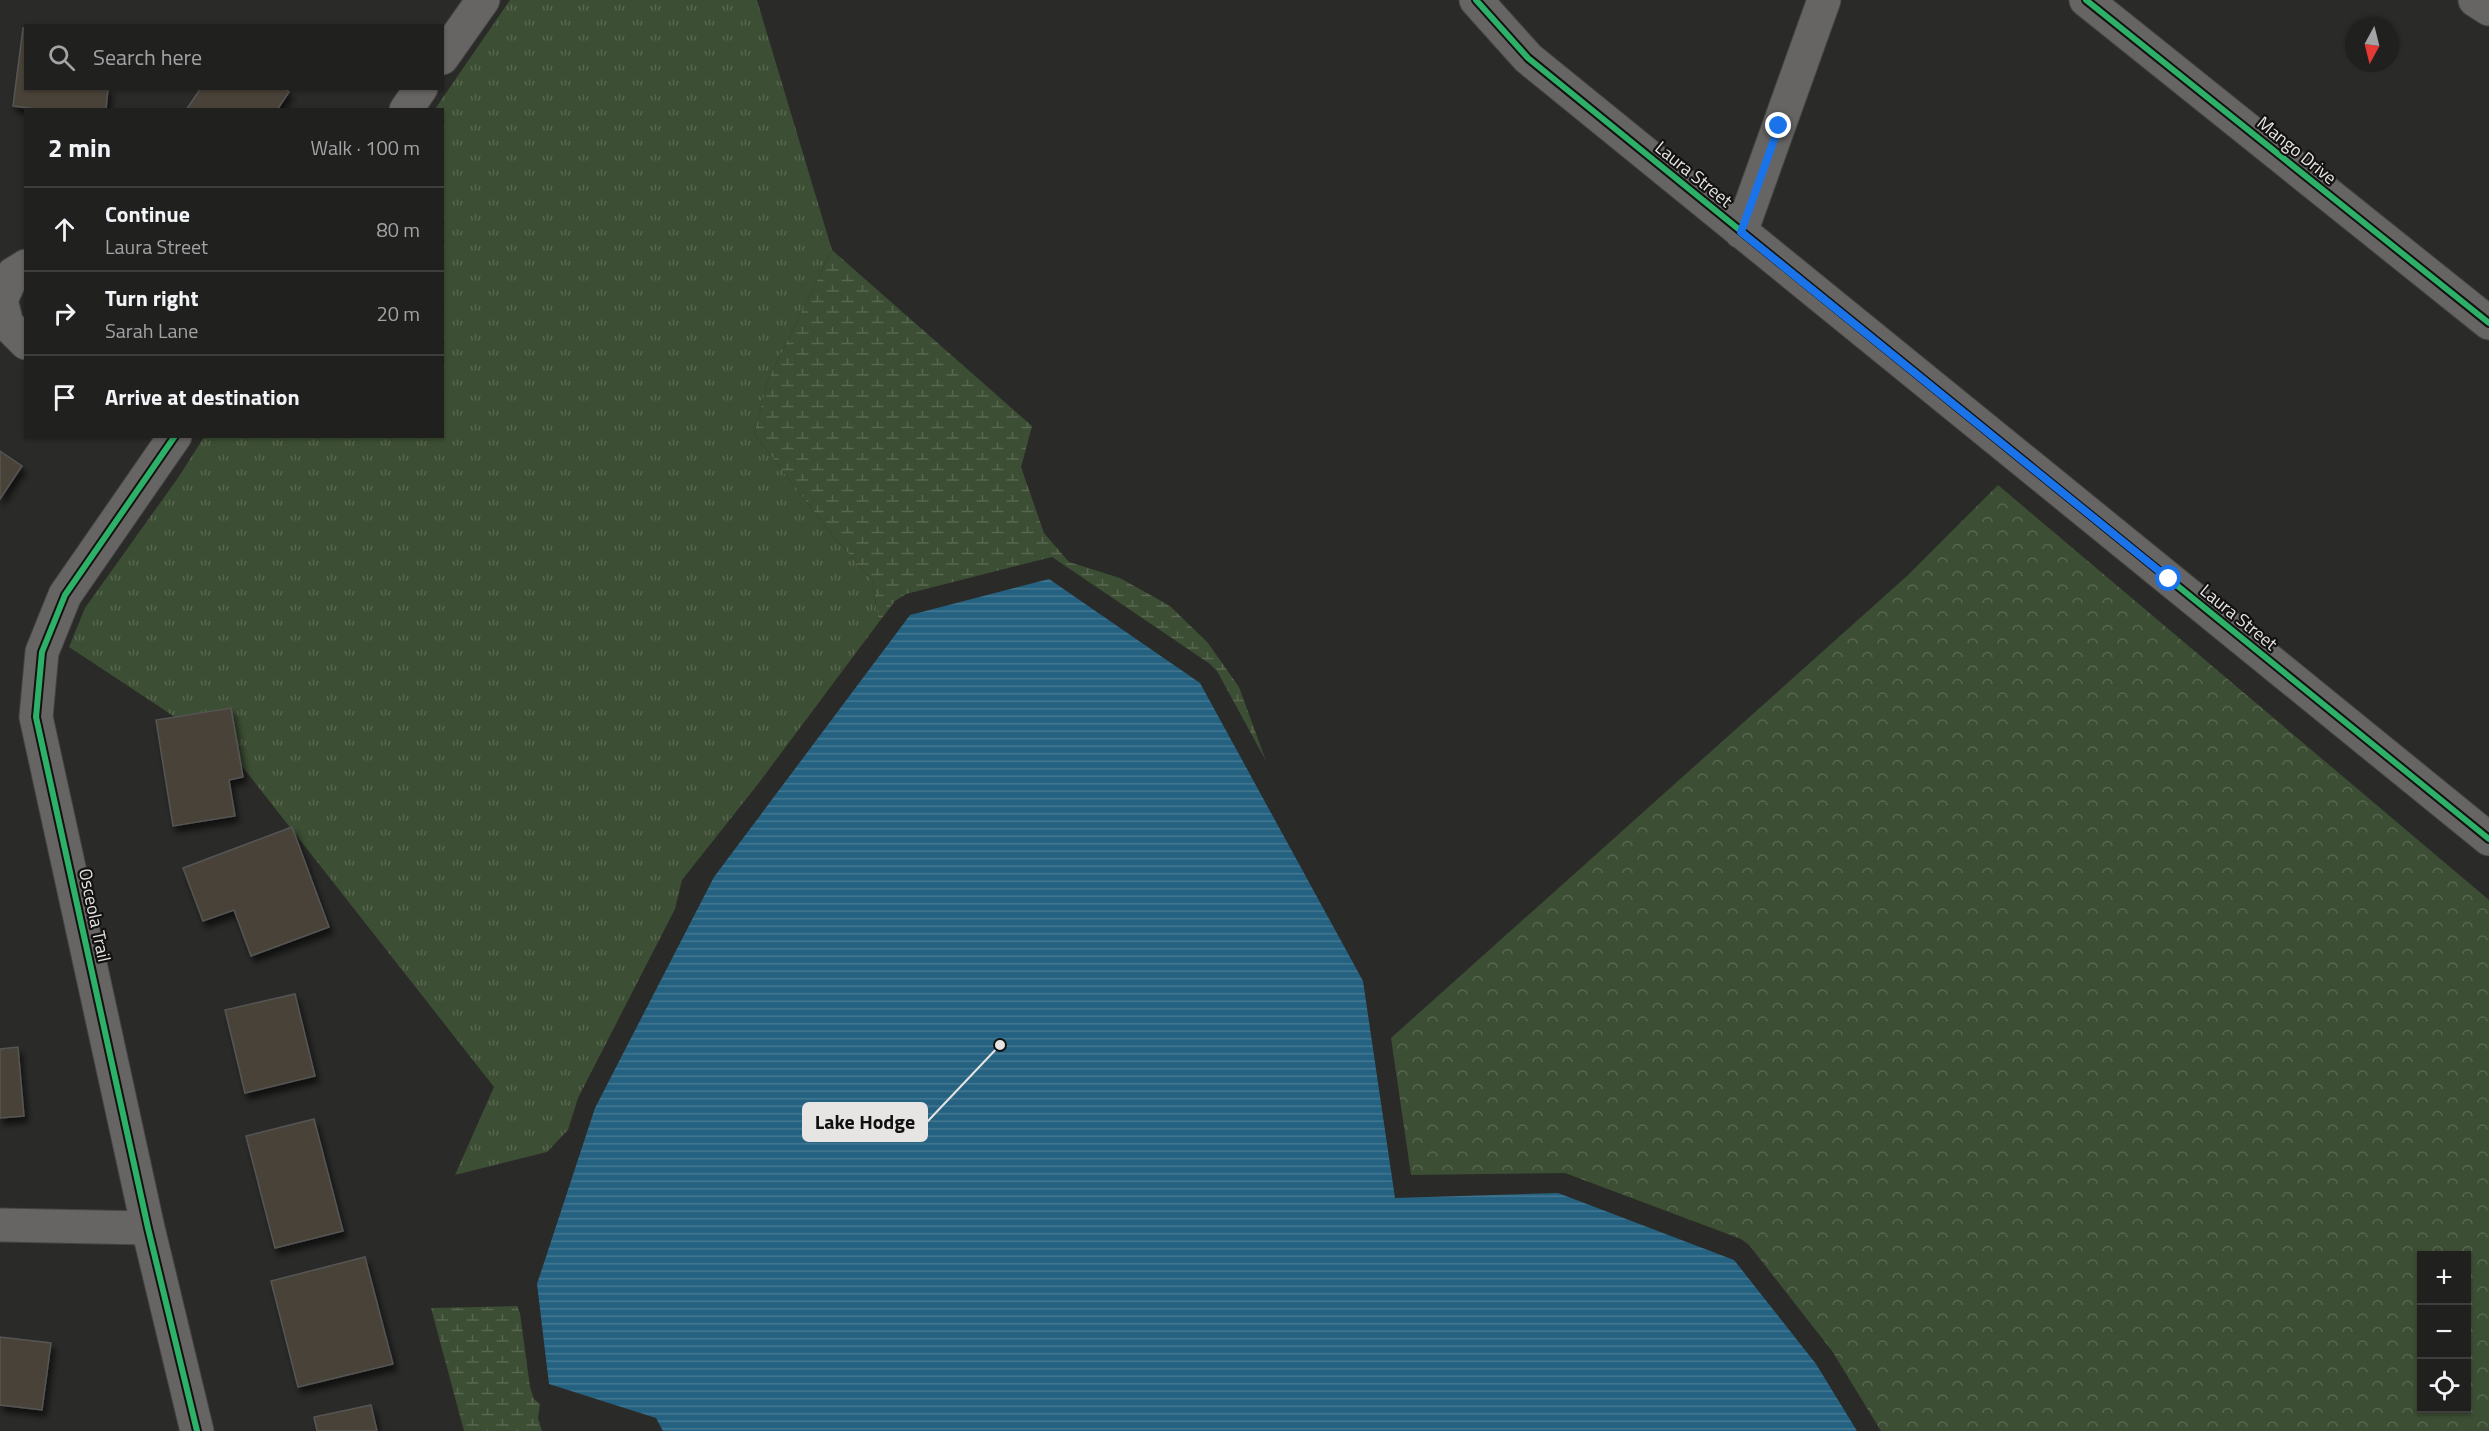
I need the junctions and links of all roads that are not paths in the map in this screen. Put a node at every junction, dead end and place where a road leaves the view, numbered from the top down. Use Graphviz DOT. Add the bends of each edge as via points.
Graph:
graph roads {
  1 [pos="483,0"];
  2 [pos="1476,0"];
  3 [pos="1824,0"];
  4 [pos="2086,0"];
  5 [pos="2475,0"];
  6 [pos="2489,9"];
  7 [pos="444,55"];
  8 [pos="420,90"];
  9 [pos="407,108"];
  10 [pos="1741,232"];
  11 [pos="24,267"];
  12 [pos="2489,323"];
  13 [pos="24,341"];
  14 [pos="172,438"];
  15 [pos="2489,839"];
  16 [pos="0,1226"];
  17 [pos="148,1228"];
  18 [pos="197,1431"];
  1 -- 7 [label="street"];
  2 -- 10 [label="street, Laura Street" via="1528,58"];
  3 -- 10 [label="street"];
  4 -- 12 [label="street, Mango Drive"];
  5 -- 6 [label="street"];
  8 -- 9 [label="street"];
  10 -- 15 [label="street, Laura Street"];
  11 -- 13 [label="street" via="14,274 1,300 7,324"];
  14 -- 17 [label="street, Osceola Trail" via="65,595 42,652 36,717"];
  16 -- 17 [label="street"];
  17 -- 18 [label="street, Osceola Trail"];
}
